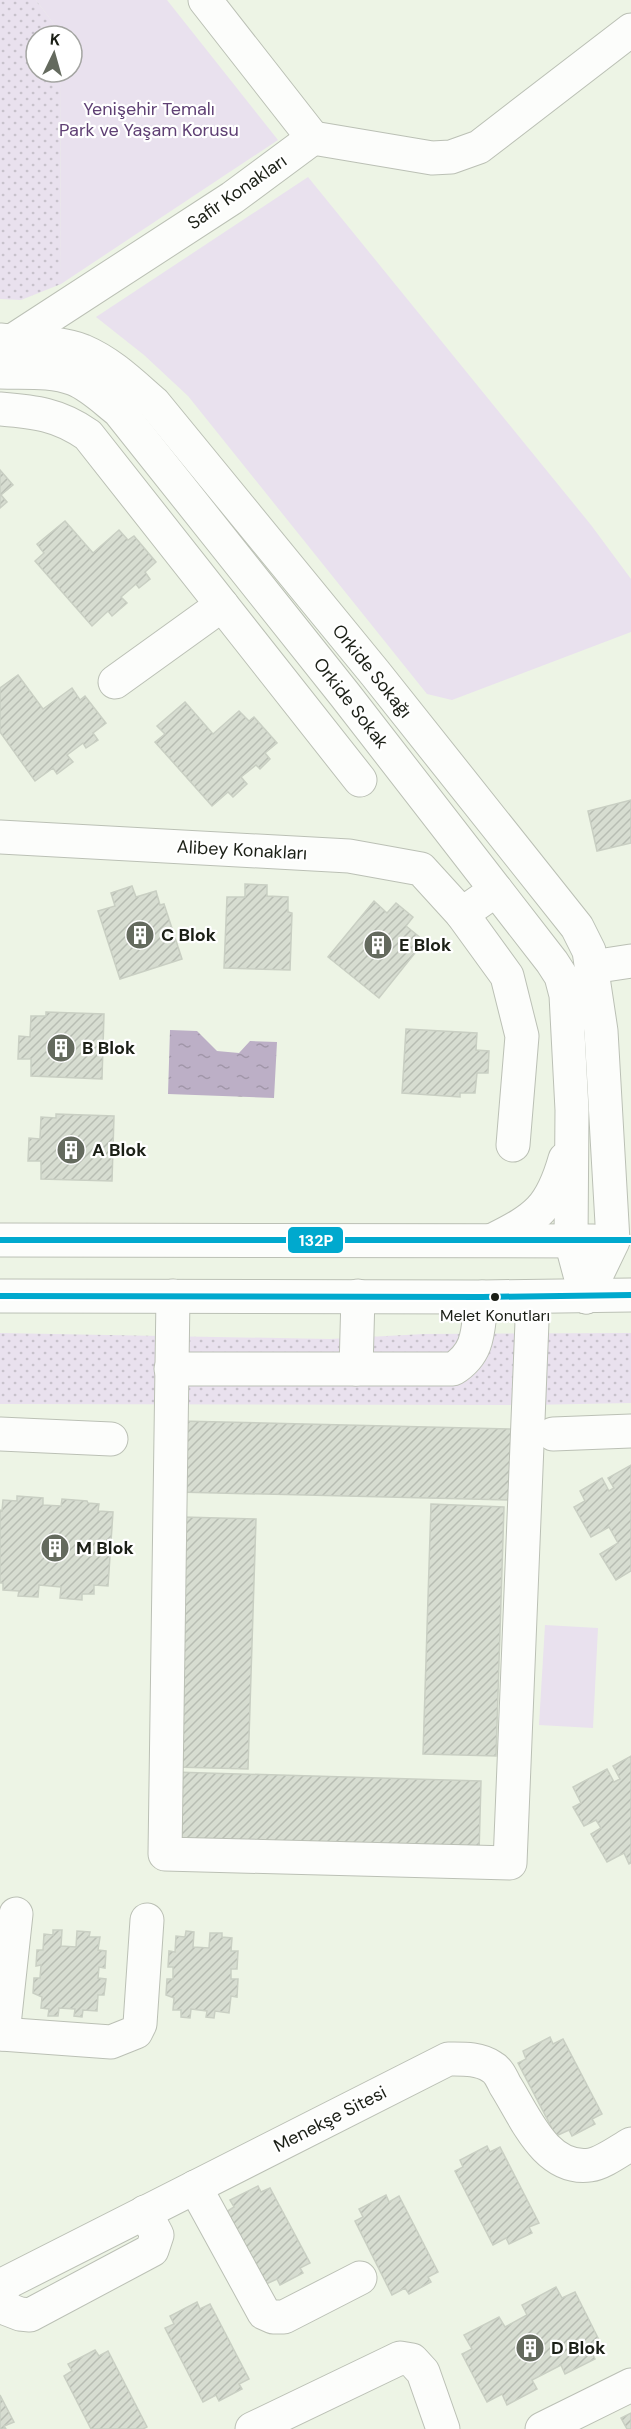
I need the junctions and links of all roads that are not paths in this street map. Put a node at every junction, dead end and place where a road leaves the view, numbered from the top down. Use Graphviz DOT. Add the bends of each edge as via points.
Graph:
graph roads {
  1 [pos="205,0"];
  2 [pos="631,30"];
  3 [pos="313,138"];
  4 [pos="6,341"];
  5 [pos="0,372"];
  6 [pos="0,409"];
  7 [pos="222,605"];
  8 [pos="375,673"];
  9 [pos="114,682"];
  10 [pos="345,695"];
  11 [pos="314,723"];
  12 [pos="360,780"];
  13 [pos="0,837"];
  14 [pos="496,890"];
  15 [pos="462,914"];
  16 [pos="631,961"];
  17 [pos="592,968"];
  18 [pos="618,1112"];
  19 [pos="572,1134"];
  20 [pos="513,1145"];
  21 [pos="631,1184"];
  22 [pos="0,1240"];
  23 [pos="622,1240"];
  24 [pos="492,1241"];
  25 [pos="571,1241"];
  26 [pos="631,1295"];
  27 [pos="0,1296"];
  28 [pos="173,1296"];
  29 [pos="358,1296"];
  30 [pos="482,1297"];
  31 [pos="533,1297"];
  32 [pos="586,1297"];
  33 [pos="356,1368"];
  34 [pos="171,1369"];
  35 [pos="631,1431"];
  36 [pos="0,1434"];
  37 [pos="553,1434"];
  38 [pos="111,1439"];
  39 [pos="16,1914"];
  40 [pos="147,1920"];
  41 [pos="1,2034"];
  42 [pos="631,2144"];
  43 [pos="195,2187"];
  44 [pos="146,2212"];
  45 [pos="360,2278"];
  46 [pos="0,2286"];
  47 [pos="0,2295"];
  48 [pos="631,2385"];
  49 [pos="581,2421"];
  50 [pos="252,2429"];
  51 [pos="443,2429"];
  52 [pos="542,2429"];
  1 -- 3 [label="street"];
  2 -- 3 [label="street" via="479,147 465,153 432,158"];
  3 -- 4 [label="street, Safir Konakları" via="232,198"];
  4 -- 8 [label="street, Orkide Sokağı" via="81,350 117,370 154,403"];
  5 -- 10 [label="street, Orkide Sokak" via="55,373 74,379 119,411"];
  6 -- 7 [label="street" via="58,417 88,435"];
  7 -- 9 [label="street"];
  7 -- 11 [label="street"];
  8 -- 10 [label="street"];
  8 -- 17 [label="street, Orkide Sokağı" via="577,927 589,951"];
  10 -- 11 [label="street"];
  10 -- 14 [label="street, Orkide Sokak"];
  11 -- 12 [label="street"];
  13 -- 15 [label="street, Alibey Konakları" via="350,856 421,868"];
  14 -- 15 [label="street"];
  14 -- 19 [label="street, Orkide Sokak" via="561,976 566,995"];
  15 -- 20 [label="street, Alibey Konakları" via="507,976 522,1036"];
  16 -- 17 [label="street"];
  17 -- 18 [label="street, Orkide Sokağı"];
  18 -- 21 [label="street" via="624,1173"];
  18 -- 23 [label="street"];
  19 -- 24 [label="street" via="562,1169 541,1211"];
  19 -- 25 [label="street, Orkide Sokak"];
  22 -- 24 [label="street"];
  23 -- 25 [label="street"];
  23 -- 32 [label="street"];
  24 -- 25 [label="street"];
  25 -- 32 [label="street, Orkide Sokak"];
  26 -- 32 [label="street"];
  27 -- 28 [label="street"];
  28 -- 29 [label="street"];
  28 -- 34 [label="street"];
  29 -- 30 [label="street"];
  29 -- 33 [label="street"];
  30 -- 31 [label="street"];
  30 -- 33 [label="street" via="474,1348 453,1369"];
  31 -- 32 [label="street"];
  31 -- 34 [label="street" via="510,1863 165,1854"];
  33 -- 34 [label="street"];
  35 -- 37 [label="street"];
  36 -- 38 [label="street"];
  39 -- 41 [label="street"];
  40 -- 41 [label="street" via="140,2024 136,2032 111,2042"];
  42 -- 43 [label="street, Menekşe Sitesi" via="592,2164 566,2162 541,2143 494,2068 470,2059 448,2059"];
  43 -- 44 [label="street, Menekşe Sitesi"];
  43 -- 45 [label="street" via="264,2313 284,2317"];
  44 -- 46 [label="street, Menekşe Sitesi"];
  44 -- 47 [label="street" via="157,2235 152,2250 30,2315 7,2309"];
  48 -- 49 [label="street"];
  49 -- 52 [label="street"];
  50 -- 51 [label="street" via="400,2358 412,2360 423,2372"];
}
